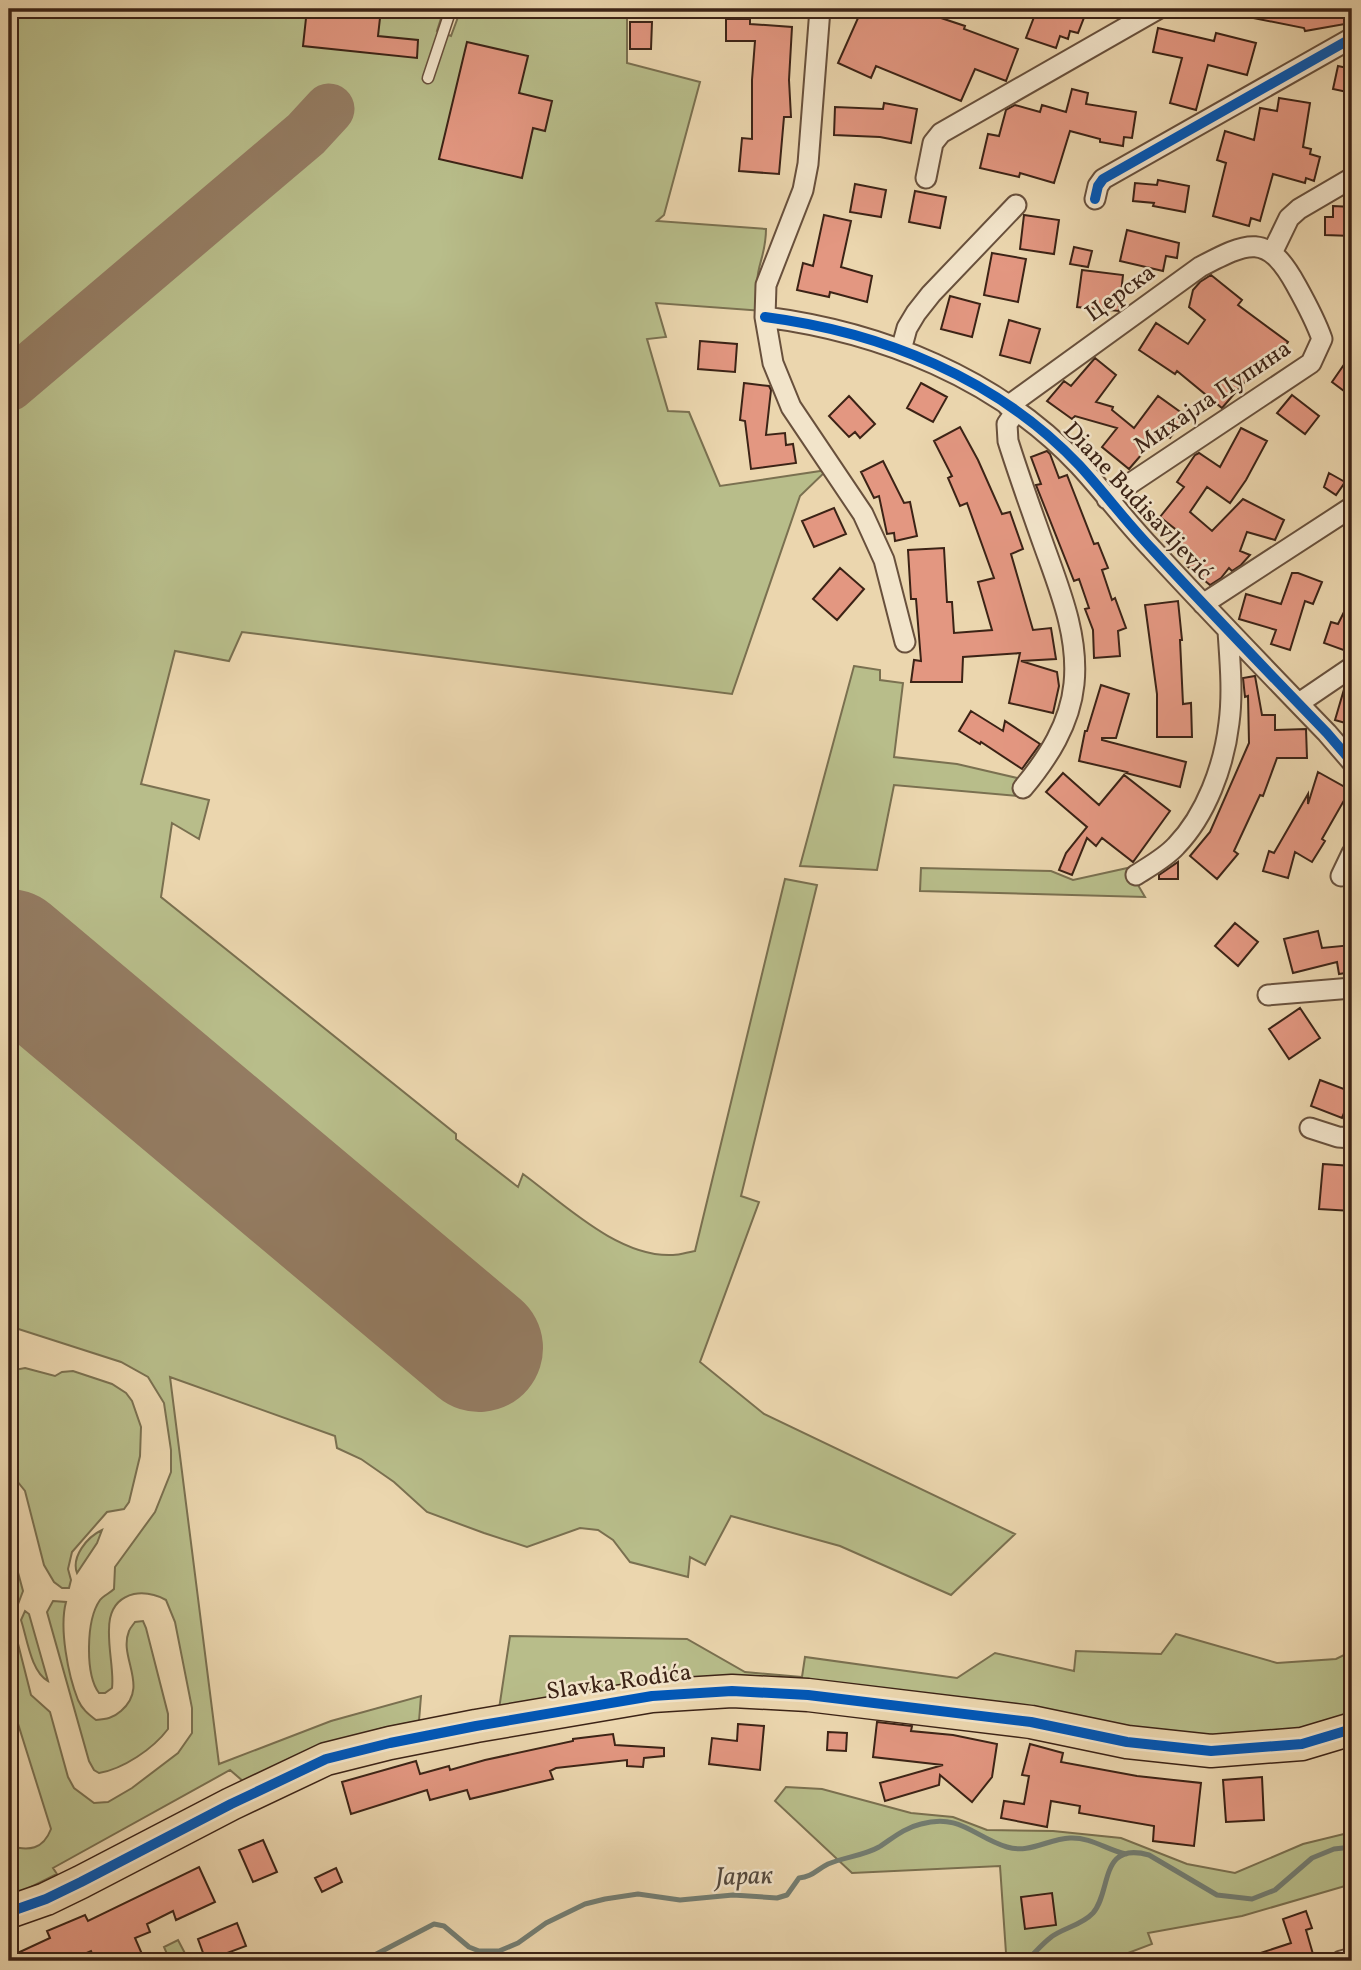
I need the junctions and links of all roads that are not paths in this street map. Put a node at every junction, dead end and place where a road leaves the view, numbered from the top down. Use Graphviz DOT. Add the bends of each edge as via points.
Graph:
graph roads {
  1 [pos="452,9"];
  2 [pos="820,9"];
  3 [pos="1158,9"];
  4 [pos="1352,38"];
  5 [pos="428,78"];
  6 [pos="926,178"];
  7 [pos="1352,178"];
  8 [pos="1095,199"];
  9 [pos="1016,205"];
  10 [pos="1273,251"];
  11 [pos="765,317"];
  12 [pos="901,349"];
  13 [pos="1012,409"];
  14 [pos="1107,499"];
  15 [pos="1352,507"];
  16 [pos="1203,604"];
  17 [pos="1228,631"];
  18 [pos="905,642"];
  19 [pos="1352,667"];
  20 [pos="1299,703"];
  21 [pos="1352,762"];
  22 [pos="1023,788"];
  23 [pos="1352,853"];
  24 [pos="1136,875"];
  25 [pos="1341,876"];
  26 [pos="1352,988"];
  27 [pos="1268,995"];
  28 [pos="1310,1128"];
  29 [pos="1352,1138"];
  30 [pos="1352,1729"];
  31 [pos="9,1912"];
  32 [pos="1352,1958"];
  33 [pos="1341,1961"];
  1 -- 5 [label="lane"];
  2 -- 11 [label="street" via="808,164 803,190 766,285"];
  3 -- 6 [label="street" via="941,133 933,143"];
  4 -- 8 [label="street" via="1103,178"];
  7 -- 10 [label="street" via="1289,218"];
  9 -- 12 [label="street" via="931,294 907,328"];
  10 -- 13 [label="street, Церска" via="1250,247 1200,267"];
  10 -- 14 [label="street, Михајла Пупина" via="1315,320 1322,339 1317,355 1303,370"];
  11 -- 12 [label="street, Diane Budisavljević"];
  11 -- 18 [label="street" via="773,363 791,407 863,514 884,559"];
  12 -- 13 [label="street, Diane Budisavljević" via="940,365"];
  13 -- 14 [label="street, Diane Budisavljević" via="1079,465"];
  13 -- 22 [label="street" via="1008,441 1063,597 1075,656 1074,684 1063,728"];
  14 -- 16 [label="street, Diane Budisavljević"];
  15 -- 16 [label="street"];
  16 -- 17 [label="street, Diane Budisavljević"];
  17 -- 20 [label="street, Diane Budisavljević"];
  17 -- 24 [label="street" via="1230,723 1216,780 1182,839"];
  19 -- 20 [label="street"];
  20 -- 21 [label="street, Diane Budisavljević"];
  23 -- 25 [label="street"];
  26 -- 27 [label="street"];
  28 -- 29 [label="street"];
  30 -- 31 [label="main road, Slavka Rodića" via="1302,1744 1211,1751 1127,1742 1031,1722 808,1695 732,1691 652,1696 476,1726 326,1759 46,1899"];
  32 -- 33 [label="street"];
}
